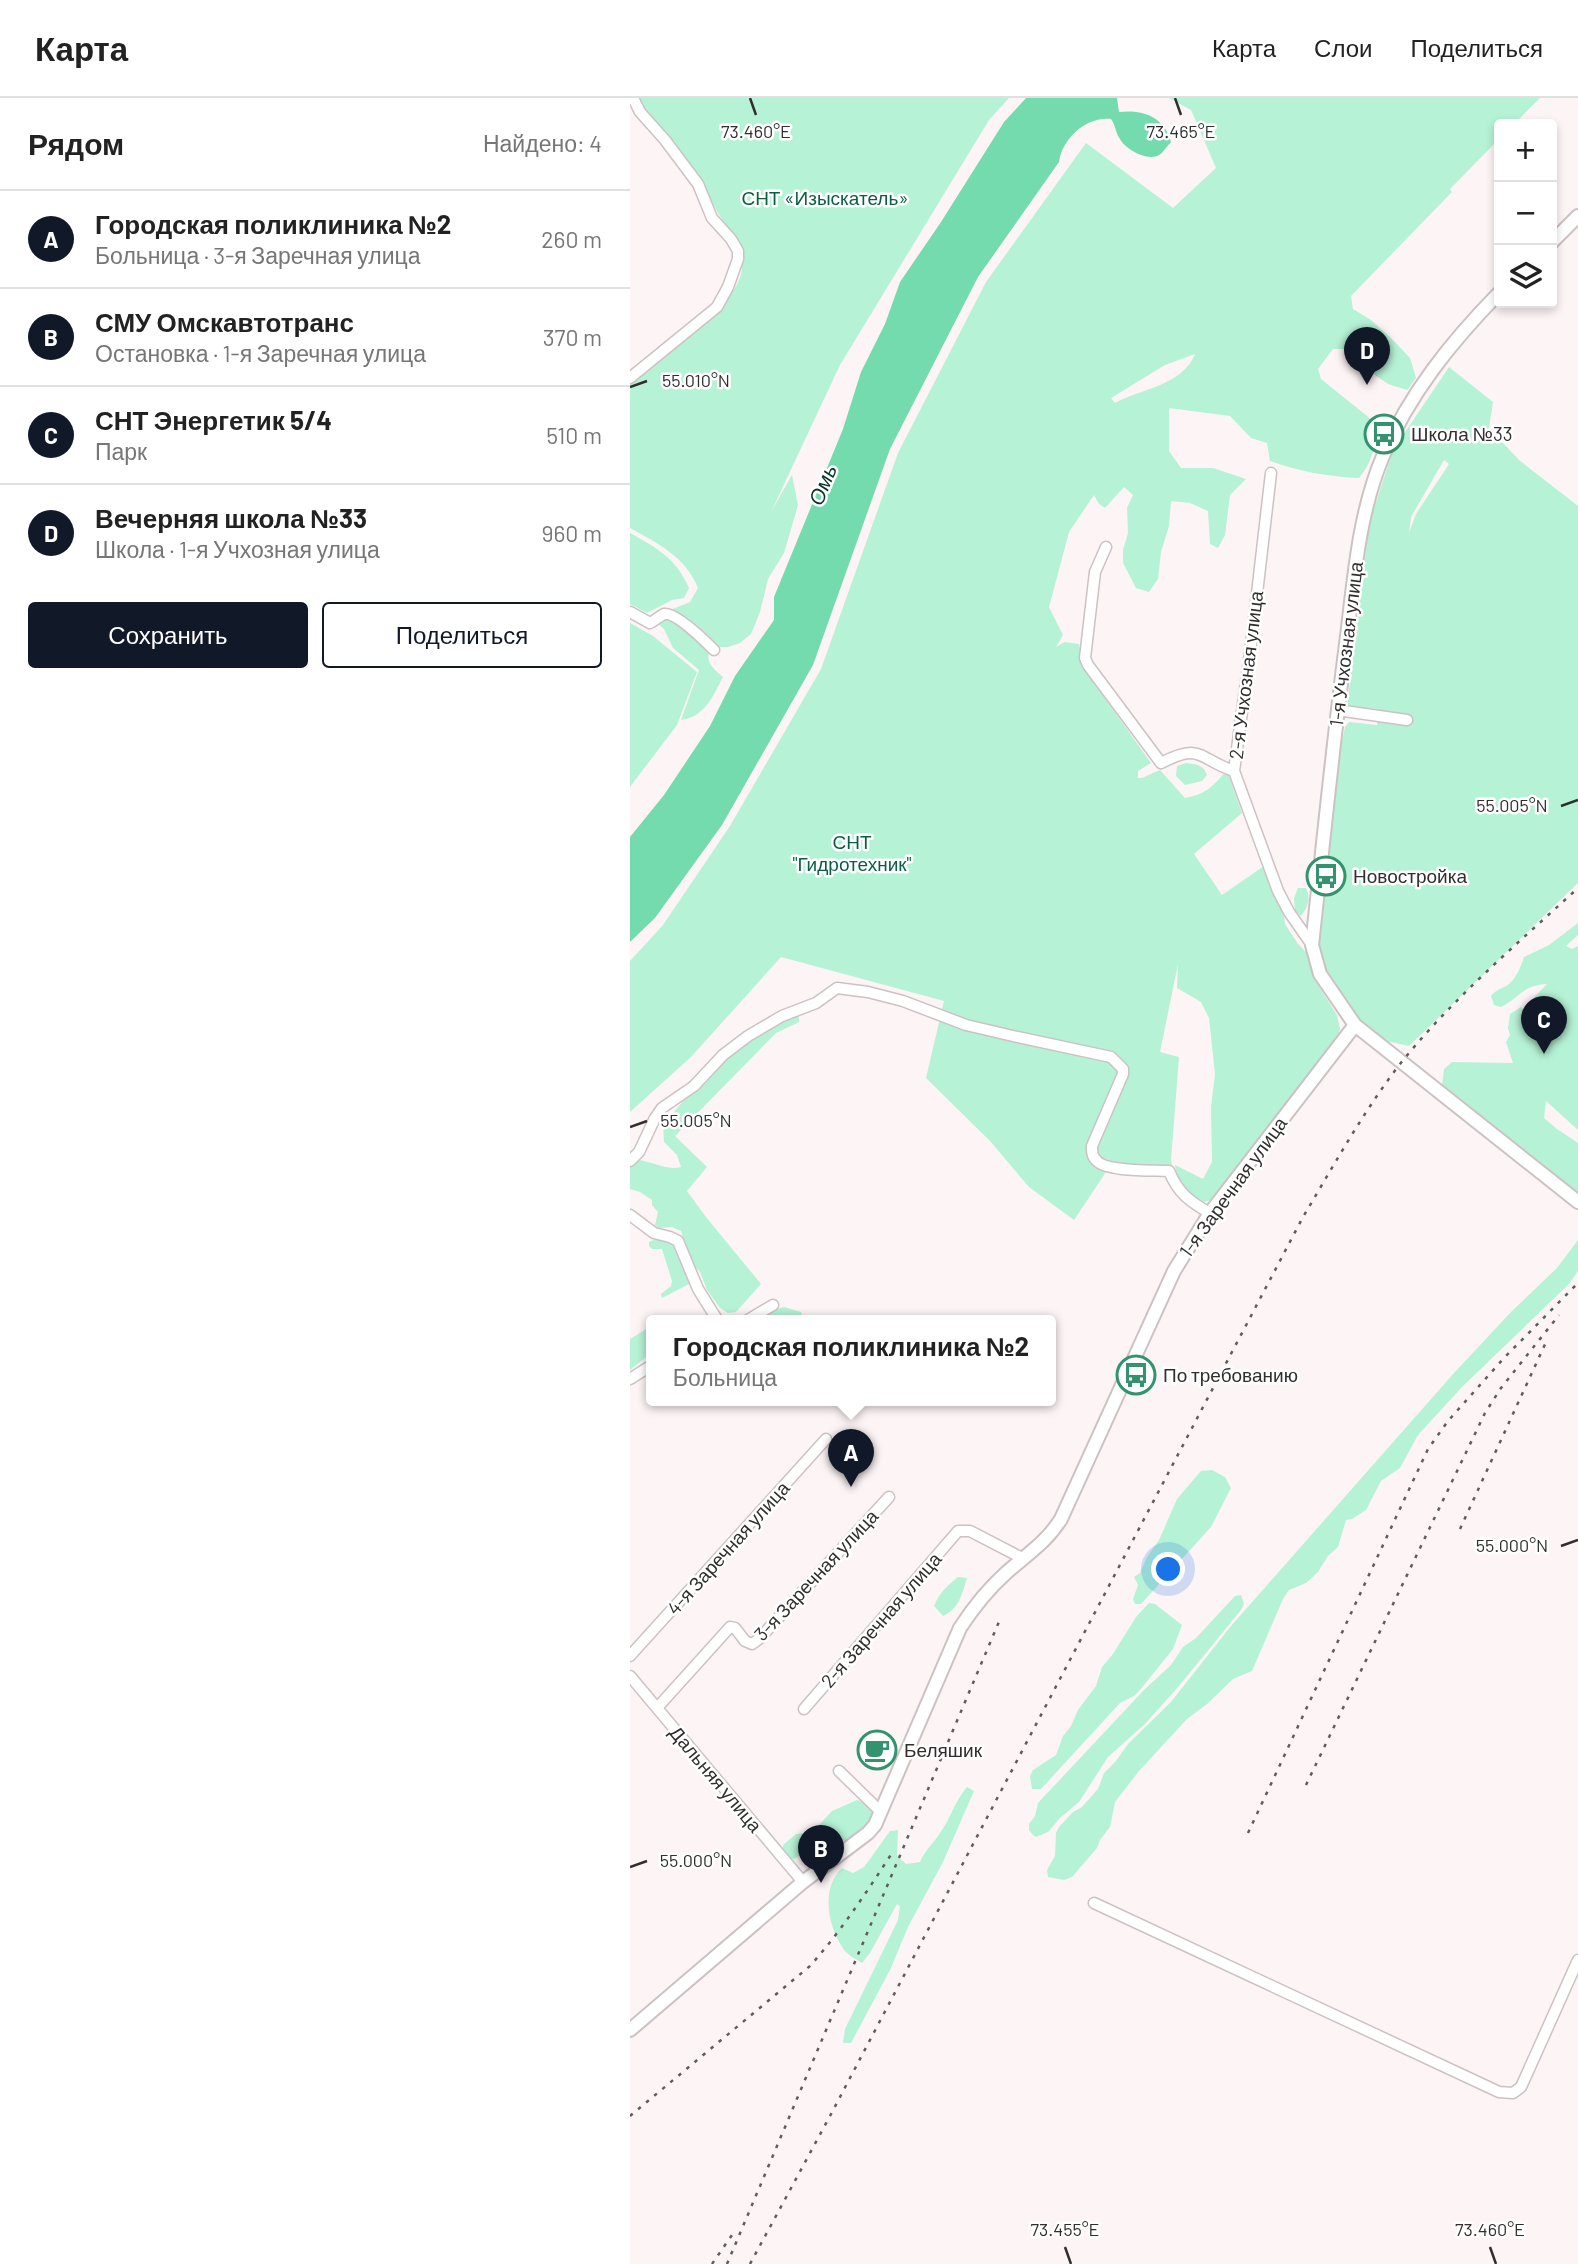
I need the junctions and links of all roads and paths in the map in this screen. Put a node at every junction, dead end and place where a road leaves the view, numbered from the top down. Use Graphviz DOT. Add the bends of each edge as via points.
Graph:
graph roads {
  1 [pos="633,98"];
  2 [pos="1578,216"];
  3 [pos="1557,237"];
  4 [pos="1494,298"];
  5 [pos="630,378"];
  6 [pos="1271,473"];
  7 [pos="1105,547"];
  8 [pos="630,612"];
  9 [pos="714,650"];
  10 [pos="1337,710"];
  11 [pos="1407,720"];
  12 [pos="1234,771"];
  13 [pos="1312,945"];
  14 [pos="1355,1025"];
  15 [pos="630,1161"];
  16 [pos="1578,1202"];
  17 [pos="1210,1213"];
  18 [pos="630,1215"];
  19 [pos="773,1305"];
  20 [pos="714,1315"];
  21 [pos="756,1315"];
  22 [pos="646,1369"];
  23 [pos="630,1379"];
  24 [pos="826,1439"];
  25 [pos="889,1497"];
  26 [pos="1024,1559"];
  27 [pos="630,1656"];
  28 [pos="630,1675"];
  29 [pos="657,1708"];
  30 [pos="804,1709"];
  31 [pos="839,1771"];
  32 [pos="881,1812"];
  33 [pos="803,1882"];
  34 [pos="1094,1903"];
  35 [pos="1578,1960"];
  36 [pos="630,2031"];
  1 -- 5 [label="street" via="698,184 712,218 738,251 738,259 716,307"];
  2 -- 3 [label="street"];
  4 -- 10 [label="street, 1-я Учхозная улица" via="1435,366 1382,457 1359,540"];
  6 -- 12 [label="street, 2-я Учхозная улица"];
  7 -- 12 [label="street" via="1095,572 1085,658 1088,665 1161,763 1197,752"];
  8 -- 9 [label="street" via="650,623 670,615"];
  10 -- 11 [label="street"];
  10 -- 13 [label="street, 1-я Учхозная улица"];
  12 -- 13 [label="street, 2-я Учхозная улица" via="1278,891"];
  13 -- 14 [label="street, 1-я Учхозная улица" via="1320,974"];
  14 -- 16 [label="street, 1-я Учхозная улица"];
  14 -- 17 [label="street, 1-я Заречная улица"];
  15 -- 17 [label="street" via="663,1108 694,1086 723,1055 782,1016 844,988 903,1001 966,1024 1111,1057 1123,1074 1092,1146 1095,1159 1110,1167 1169,1171 1179,1192"];
  17 -- 26 [label="street, 1-я Заречная улица" via="1174,1271 1061,1519"];
  18 -- 20 [label="street" via="654,1233 678,1241"];
  19 -- 21 [label="street"];
  22 -- 23 [label="street"];
  24 -- 27 [label="street, 4-я Заречная улица"];
  25 -- 29 [label="street, 3-я Заречная улица" via="759,1639 748,1643 730,1627"];
  26 -- 30 [label="street, 2-я Заречная улица" via="970,1531 958,1531"];
  26 -- 32 [label="street, 1-я Заречная улица" via="975,1604 960,1628"];
  28 -- 29 [label="street, Дальняя улица"];
  29 -- 33 [label="street, Дальняя улица"];
  31 -- 32 [label="street"];
  32 -- 33 [label="street, 1-я Заречная улица" via="868,1833"];
  33 -- 36 [label="street, 1-я Заречная улица"];
  34 -- 35 [label="street" via="1499,2092 1513,2093 1521,2087"];
}
